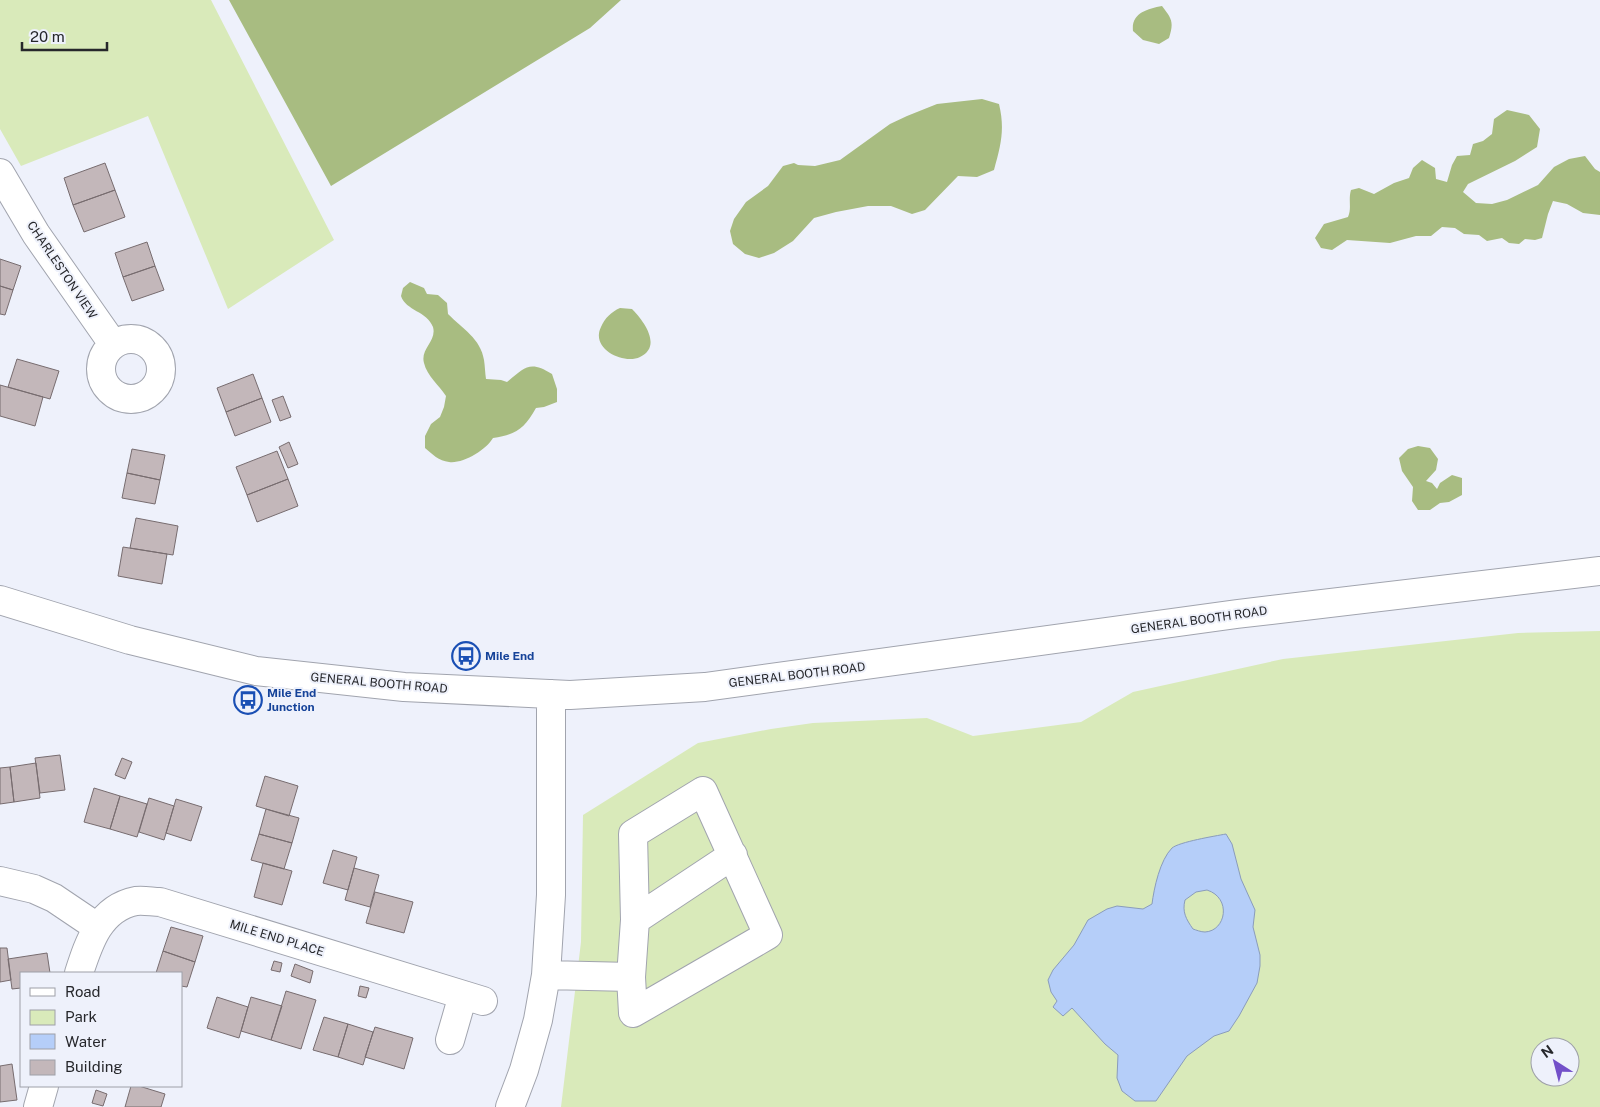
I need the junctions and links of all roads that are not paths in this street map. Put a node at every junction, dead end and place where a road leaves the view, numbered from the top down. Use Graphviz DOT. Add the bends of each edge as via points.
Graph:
graph roads {
  1 [pos="4,190"];
  2 [pos="114,344"];
  3 [pos="1600,571"];
  4 [pos="0,600"];
  5 [pos="551,694"];
  6 [pos="733,855"];
  7 [pos="0,881"];
  8 [pos="635,920"];
  9 [pos="97,928"];
  10 [pos="79,972"];
  11 [pos="546,975"];
  12 [pos="631,977"];
  13 [pos="450,1040"];
  14 [pos="44,1087"];
  15 [pos="38,1107"];
  16 [pos="510,1107"];
  1 -- 2 [label="street, CHARLESTON VIEW"];
  3 -- 5 [label="street, GENERAL BOOTH ROAD" via="1237,614 705,687"];
  4 -- 5 [label="street, GENERAL BOOTH ROAD" via="130,640 256,671 404,687"];
  5 -- 11 [label="street" via="551,895"];
  6 -- 8 [label="street"];
  6 -- 8 [label="street" via="703,791 634,834"];
  6 -- 12 [label="street" via="768,935 633,1013"];
  7 -- 9 [label="street" via="34,888"];
  8 -- 12 [label="street"];
  9 -- 10 [label="street, MILE END PLACE"];
  9 -- 13 [label="street, MILE END PLACE" via="113,910 137,901 160,902 473,998"];
  11 -- 12 [label="street"];
  11 -- 16 [label="street" via="538,1020"];
  14 -- 15 [label="street"];
}
